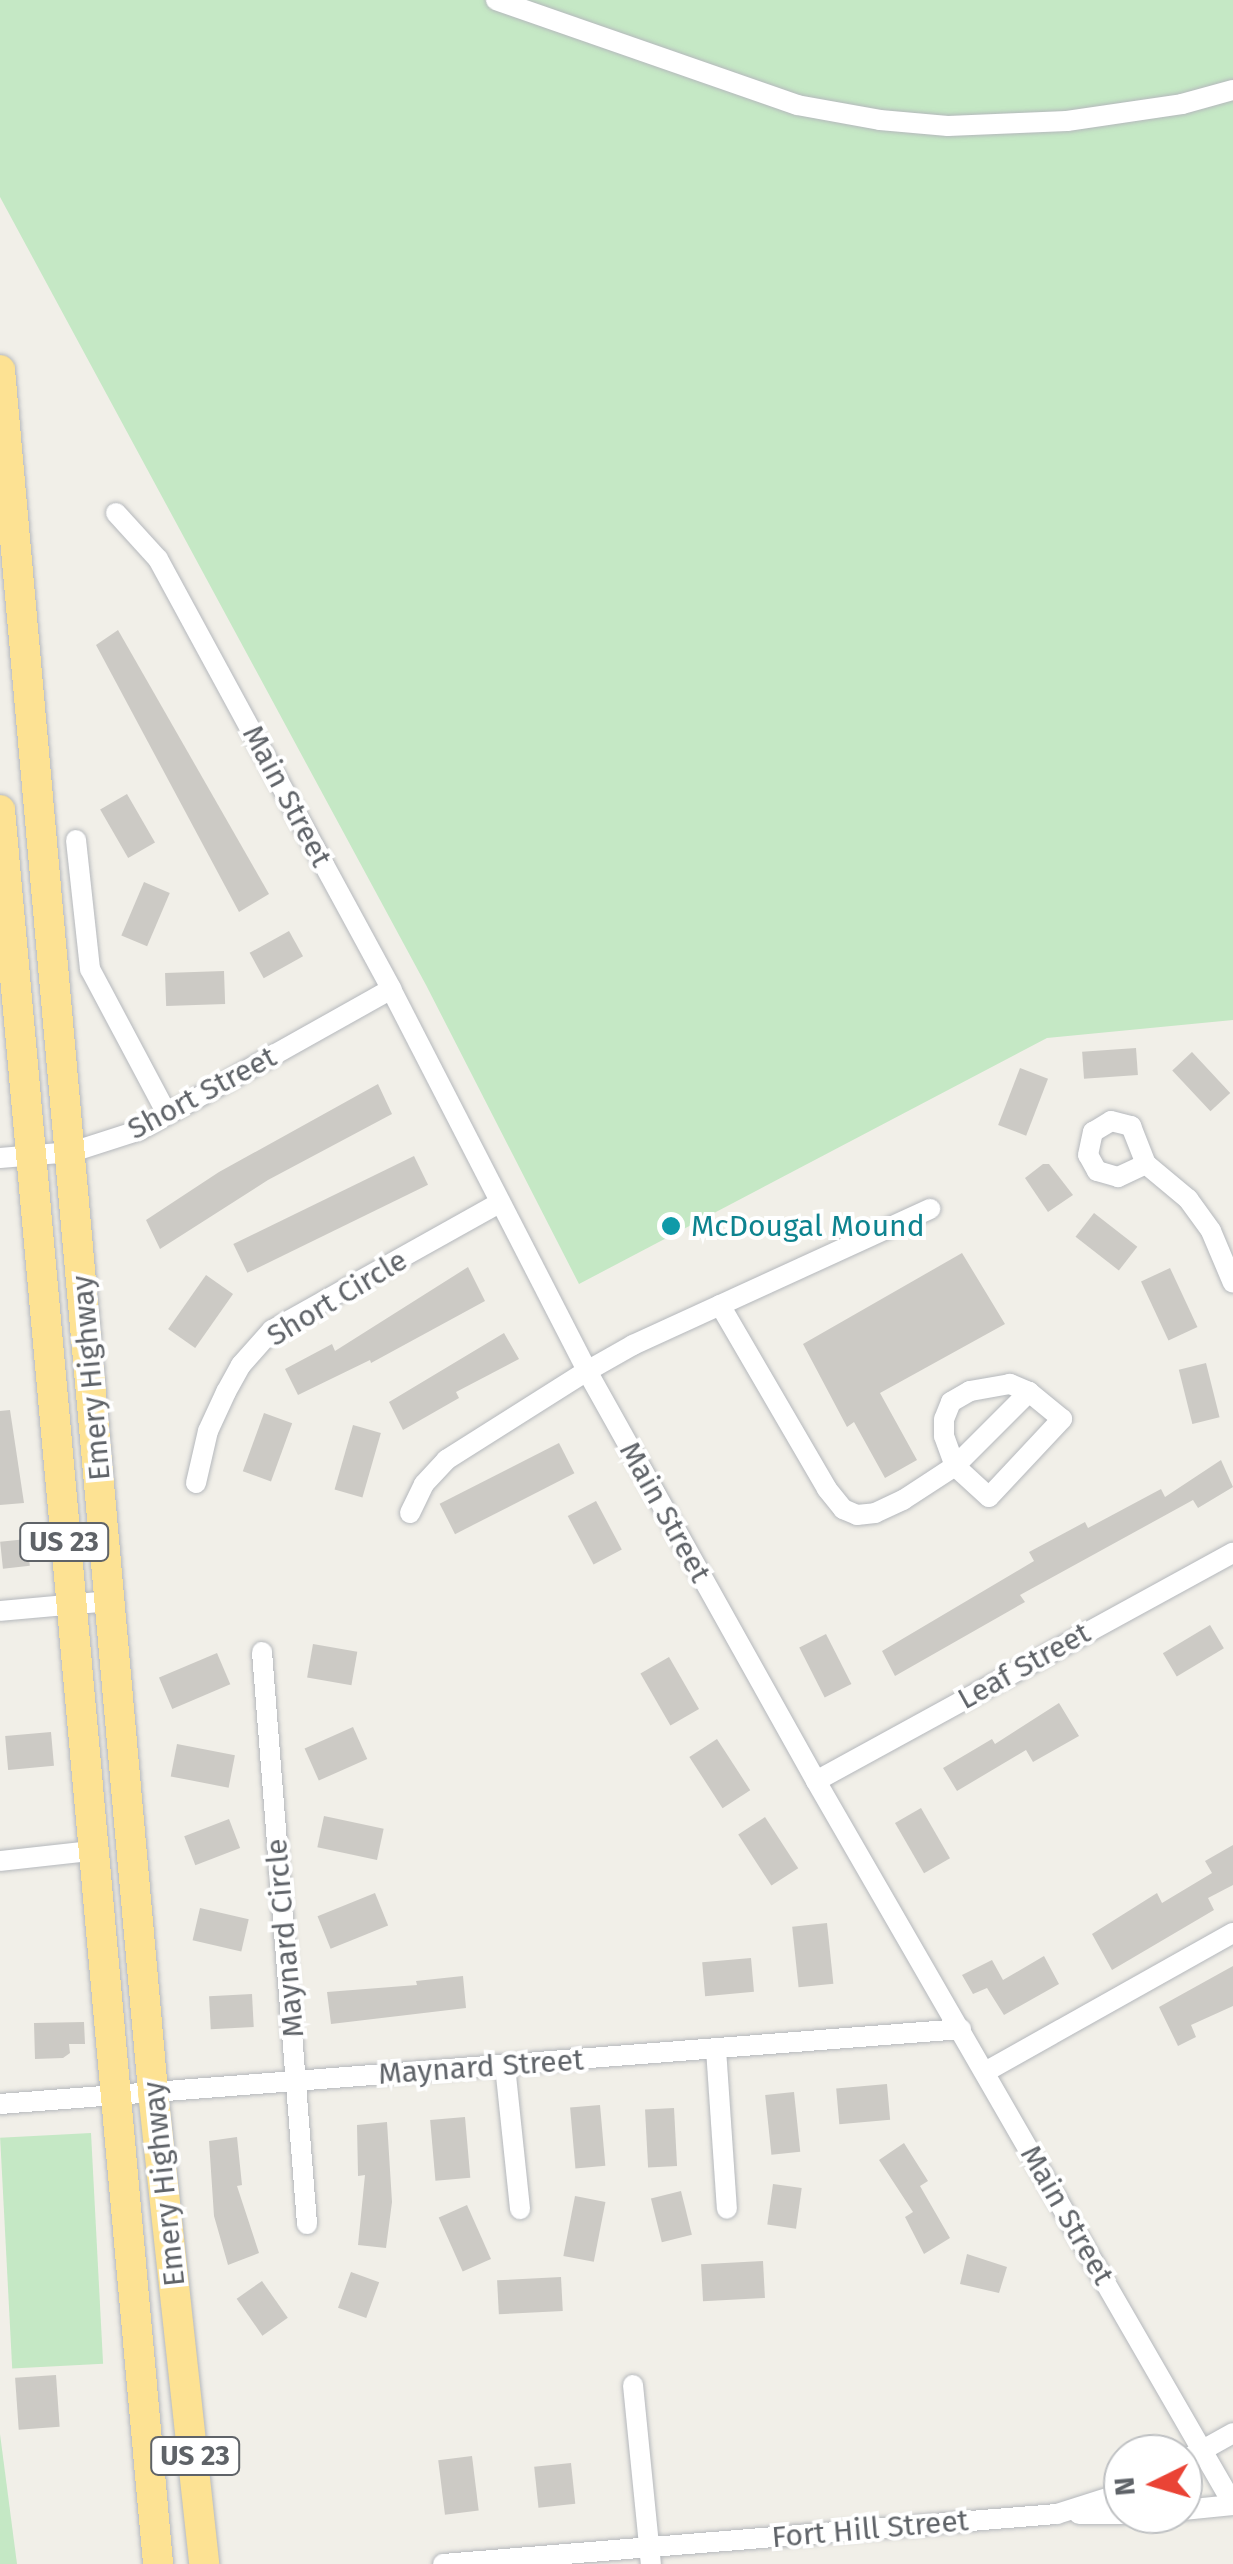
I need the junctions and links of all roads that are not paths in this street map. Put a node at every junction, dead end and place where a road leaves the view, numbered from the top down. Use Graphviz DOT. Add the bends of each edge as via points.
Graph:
graph roads {
  1 [pos="496,0"];
  2 [pos="1233,90"];
  3 [pos="0,370"];
  4 [pos="116,513"];
  5 [pos="0,810"];
  6 [pos="76,840"];
  7 [pos="5,914"];
  8 [pos="392,988"];
  9 [pos="167,1114"];
  10 [pos="72,1152"];
  11 [pos="31,1156"];
  12 [pos="0,1158"];
  13 [pos="1146,1164"];
  14 [pos="497,1204"];
  15 [pos="930,1209"];
  16 [pos="1233,1283"];
  17 [pos="720,1304"];
  18 [pos="587,1371"];
  19 [pos="1029,1392"];
  20 [pos="955,1466"];
  21 [pos="196,1483"];
  22 [pos="410,1513"];
  23 [pos="1233,1553"];
  24 [pos="109,1601"];
  25 [pos="69,1605"];
  26 [pos="0,1611"];
  27 [pos="262,1652"];
  28 [pos="816,1781"];
  29 [pos="90,1850"];
  30 [pos="0,1861"];
  31 [pos="1233,1933"];
  32 [pos="961,2030"];
  33 [pos="716,2049"];
  34 [pos="505,2066"];
  35 [pos="985,2072"];
  36 [pos="297,2081"];
  37 [pos="153,2092"];
  38 [pos="114,2096"];
  39 [pos="0,2104"];
  40 [pos="520,2209"];
  41 [pos="727,2209"];
  42 [pos="306,2224"];
  43 [pos="633,2385"];
  44 [pos="1233,2432"];
  45 [pos="1193,2434"];
  46 [pos="1203,2449"];
  47 [pos="1203,2452"];
  48 [pos="1103,2499"];
  49 [pos="1233,2504"];
  50 [pos="1203,2508"];
  51 [pos="1058,2514"];
  52 [pos="1103,2514"];
  53 [pos="650,2556"];
  54 [pos="158,2564"];
  55 [pos="204,2564"];
  56 [pos="443,2564"];
  1 -- 2 [label="street" via="796,105 880,120 948,126 1067,122"];
  3 -- 10 [label="highway, Emery Highway / US 23"];
  4 -- 8 [label="street, Main Street" via="158,558"];
  5 -- 7 [label="highway, Emery Highway / US 23"];
  6 -- 9 [label="street" via="90,969"];
  7 -- 11 [label="highway, Emery Highway / US 23"];
  8 -- 9 [label="street, Short Street"];
  8 -- 14 [label="street, Main Street"];
  9 -- 10 [label="street, Short Street" via="114,1141"];
  10 -- 11 [label="street, Short Street"];
  10 -- 24 [label="highway, Emery Highway / US 23"];
  11 -- 12 [label="street, Short Street"];
  11 -- 25 [label="highway, Emery Highway / US 23"];
  13 -- 16 [label="street" via="1188,1199 1211,1230"];
  14 -- 18 [label="street, Main Street"];
  14 -- 21 [label="street, Short Circle" via="272,1330 226,1392"];
  15 -- 17 [label="street"];
  17 -- 18 [label="street"];
  17 -- 20 [label="street" via="843,1510 875,1513"];
  18 -- 22 [label="street" via="446,1460"];
  18 -- 28 [label="street, Main Street"];
  19 -- 20 [label="street"];
  19 -- 20 [label="street" via="990,1385 951,1402 944,1436"];
  19 -- 20 [label="street" via="1062,1419 989,1497"];
  23 -- 28 [label="street, Leaf Street"];
  24 -- 25 [label="street"];
  24 -- 37 [label="highway, Emery Highway / US 23"];
  25 -- 26 [label="street"];
  25 -- 29 [label="highway, Emery Highway / US 23"];
  27 -- 36 [label="street, Maynard Circle"];
  28 -- 32 [label="street, Main Street"];
  29 -- 30 [label="street"];
  29 -- 38 [label="highway, Emery Highway / US 23"];
  31 -- 35 [label="street"];
  32 -- 33 [label="street, Maynard Street"];
  32 -- 35 [label="street, Main Street"];
  33 -- 34 [label="street, Maynard Street"];
  33 -- 41 [label="street"];
  34 -- 36 [label="street, Maynard Street"];
  34 -- 40 [label="street"];
  35 -- 45 [label="street, Main Street"];
  36 -- 37 [label="street, Maynard Street"];
  36 -- 42 [label="street, Maynard Circle"];
  37 -- 38 [label="street, Maynard Street"];
  37 -- 55 [label="highway, Emery Highway / US 23"];
  38 -- 39 [label="street, Maynard Street"];
  38 -- 54 [label="highway, Emery Highway / US 23"];
  43 -- 53 [label="street"];
  44 -- 46 [label="street"];
  47 -- 49 [label="street, Main Street"];
  48 -- 51 [label="street, Fort Hill Street"];
  49 -- 50 [label="street"];
  51 -- 52 [label="street, Fort Hill Street"];
  51 -- 53 [label="street, Fort Hill Street"];
  53 -- 56 [label="street, Fort Hill Street"];
}
